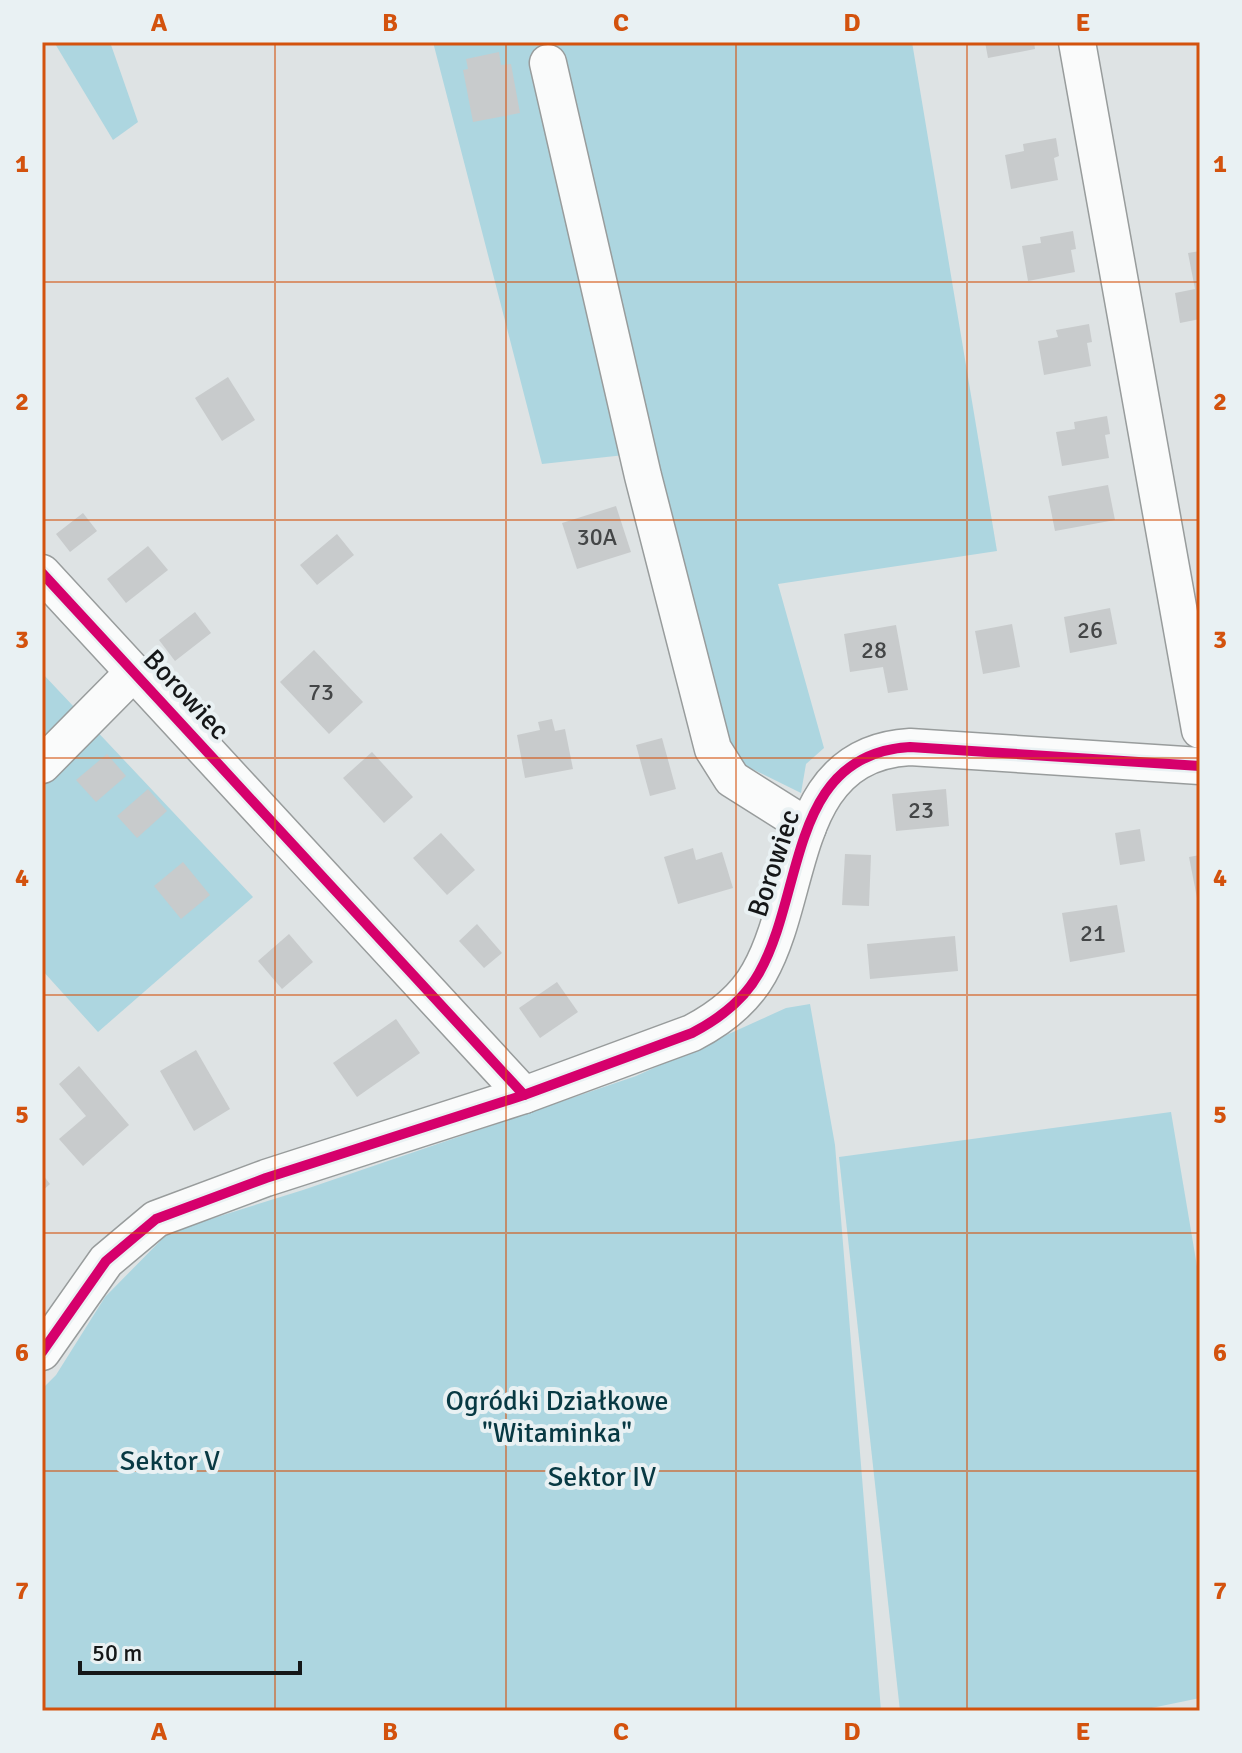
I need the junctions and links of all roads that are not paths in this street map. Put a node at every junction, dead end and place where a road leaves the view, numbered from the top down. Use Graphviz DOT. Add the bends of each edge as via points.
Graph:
graph roads {
  1 [pos="1077,42"];
  2 [pos="548,63"];
  3 [pos="42,573"];
  4 [pos="134,672"];
  5 [pos="1200,730"];
  6 [pos="42,765"];
  7 [pos="1200,766"];
  8 [pos="808,827"];
  9 [pos="524,1095"];
  10 [pos="42,1352"];
  1 -- 5 [label="street"];
  2 -- 8 [label="street" via="643,476 713,749 732,779"];
  3 -- 4 [label="street, Borowiec"];
  4 -- 6 [label="street"];
  4 -- 9 [label="street, Borowiec"];
  7 -- 8 [label="street, Borowiec" via="898,748 845,769 821,796"];
  8 -- 9 [label="street, Borowiec" via="768,956 735,1004 692,1033"];
  9 -- 10 [label="street, Borowiec" via="156,1219 106,1261"];
}
